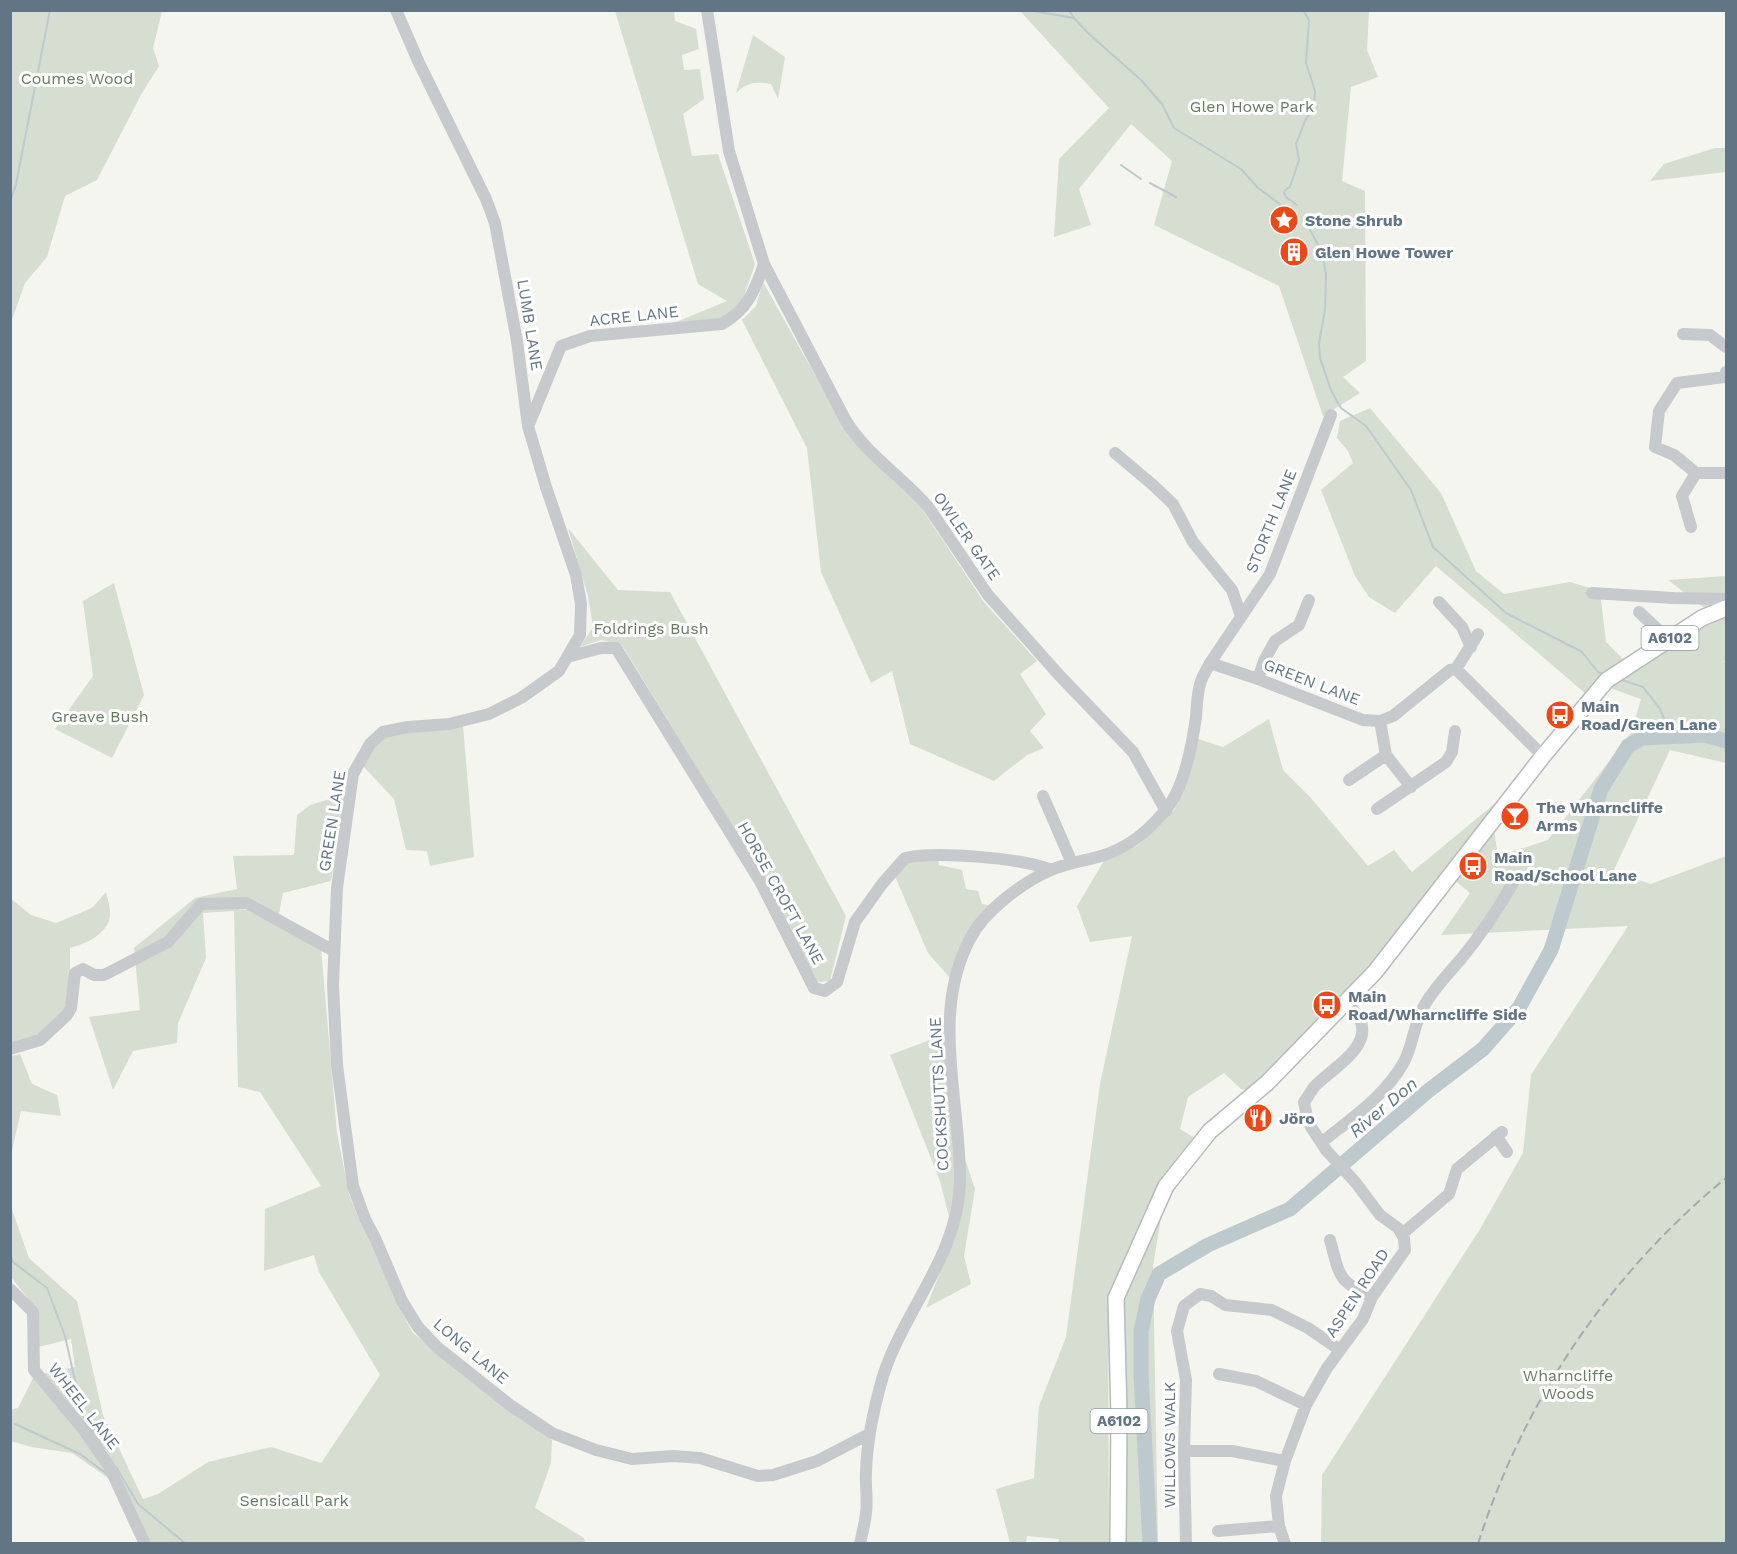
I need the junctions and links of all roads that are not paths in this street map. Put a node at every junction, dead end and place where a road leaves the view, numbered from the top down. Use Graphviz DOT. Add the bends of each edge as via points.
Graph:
graph roads {
  1 [pos="396,10"];
  2 [pos="707,10"];
  3 [pos="764,264"];
  4 [pos="1683,334"];
  5 [pos="1726,347"];
  6 [pos="1726,372"];
  7 [pos="1331,416"];
  8 [pos="528,426"];
  9 [pos="1115,453"];
  10 [pos="1696,473"];
  11 [pos="1726,473"];
  12 [pos="1691,527"];
  13 [pos="1592,593"];
  14 [pos="1726,599"];
  15 [pos="1309,600"];
  16 [pos="1439,602"];
  17 [pos="1726,608"];
  18 [pos="1639,612"];
  19 [pos="1241,616"];
  20 [pos="1479,634"];
  21 [pos="1668,639"];
  22 [pos="1471,647"];
  23 [pos="567,657"];
  24 [pos="1210,663"];
  25 [pos="1456,669"];
  26 [pos="1258,679"];
  27 [pos="1380,721"];
  28 [pos="1455,731"];
  29 [pos="1386,755"];
  30 [pos="1543,756"];
  31 [pos="1349,780"];
  32 [pos="1412,787"];
  33 [pos="1043,796"];
  34 [pos="1377,809"];
  35 [pos="1166,811"];
  36 [pos="1072,863"];
  37 [pos="1051,870"];
  38 [pos="1513,883"];
  39 [pos="334,951"];
  40 [pos="1346,1001"];
  41 [pos="10,1049"];
  42 [pos="1324,1146"];
  43 [pos="1507,1152"];
  44 [pos="1402,1234"];
  45 [pos="1330,1240"];
  46 [pos="10,1289"];
  47 [pos="1372,1297"];
  48 [pos="1340,1350"];
  49 [pos="1219,1374"];
  50 [pos="1306,1405"];
  51 [pos="869,1434"];
  52 [pos="1184,1451"];
  53 [pos="1285,1461"];
  54 [pos="1279,1526"];
  55 [pos="1218,1531"];
  56 [pos="146,1544"];
  57 [pos="860,1544"];
  58 [pos="1118,1544"];
  59 [pos="1186,1544"];
  60 [pos="1285,1544"];
  1 -- 8 [label="street, LUMB LANE" via="495,223 518,341"];
  2 -- 3 [label="street, OWLER GATE" via="729,151"];
  3 -- 8 [label="street, ACRE LANE" via="748,301 737,316 722,324 590,336 561,346"];
  3 -- 35 [label="street, OWLER GATE" via="854,434 919,496 988,595 1133,752"];
  4 -- 5 [label="street" via="1710,335"];
  6 -- 10 [label="street" via="1725,377 1677,383 1659,411 1655,447 1674,455"];
  7 -- 19 [label="street, STORTH LANE" via="1270,574"];
  8 -- 23 [label="street, LUMB LANE" via="582,603 580,635"];
  9 -- 19 [label="street" via="1173,504 1193,542 1232,590"];
  10 -- 11 [label="street"];
  10 -- 12 [label="street" via="1682,496"];
  13 -- 14 [label="street"];
  15 -- 26 [label="street" via="1299,625 1275,641"];
  16 -- 22 [label="street" via="1462,627"];
  17 -- 21 [label="main road, A6102"];
  18 -- 21 [label="street"];
  19 -- 24 [label="street, STORTH LANE"];
  20 -- 22 [label="street"];
  21 -- 30 [label="main road, A6102" via="1611,677"];
  22 -- 25 [label="street"];
  23 -- 37 [label="street, HORSE CROFT LANE" via="616,648 759,881 814,988 825,991 837,982 855,922 905,858 979,858 1037,864"];
  23 -- 39 [label="street, GREEN LANE" via="559,671 489,714 449,724 383,732 370,744 353,774 337,888"];
  24 -- 26 [label="street, GREEN LANE"];
  24 -- 35 [label="street" via="1200,683 1193,740 1178,788"];
  25 -- 27 [label="street" via="1393,716"];
  25 -- 30 [label="street"];
  26 -- 27 [label="street, GREEN LANE" via="1363,720"];
  27 -- 29 [label="street"];
  28 -- 32 [label="street" via="1446,762"];
  29 -- 31 [label="street"];
  29 -- 32 [label="street"];
  30 -- 40 [label="main road, A6102" via="1375,972"];
  32 -- 34 [label="street"];
  33 -- 36 [label="street"];
  35 -- 36 [label="street, COCKSHUTTS LANE" via="1143,833 1116,850"];
  36 -- 37 [label="street, COCKSHUTTS LANE"];
  37 -- 51 [label="street, COCKSHUTTS LANE" via="1028,882 990,913 964,952 949,1020 959,1137 960,1185 955,1220 938,1267 914,1307 883,1377"];
  38 -- 42 [label="street" via="1469,949 1422,1007 1404,1061 1389,1083"];
  39 -- 41 [label="street" via="247,903 201,904 168,942 104,975 83,969 75,973 68,1015 40,1040"];
  39 -- 51 [label="street, LONG LANE" via="337,1065 353,1186 402,1301 418,1327 437,1347 552,1433 632,1459 700,1458 758,1476 817,1461"];
  40 -- 42 [label="street, ASPEN ROAD" via="1361,1021 1362,1035 1357,1046 1314,1087 1304,1102 1306,1117"];
  40 -- 58 [label="main road, A6102" via="1267,1083 1210,1131 1166,1186 1116,1298"];
  42 -- 44 [label="street, ASPEN ROAD" via="1380,1215"];
  43 -- 44 [label="street" via="1499,1134 1457,1169 1449,1194"];
  44 -- 47 [label="street, ASPEN ROAD" via="1405,1250"];
  45 -- 47 [label="street" via="1340,1276 1351,1287"];
  46 -- 56 [label="street, WHEEL LANE" via="33,1312 34,1370 109,1467"];
  47 -- 48 [label="street, ASPEN ROAD" via="1363,1319"];
  48 -- 50 [label="street, ASPEN ROAD"];
  48 -- 52 [label="street, WILLOWS WALK" via="1272,1310 1225,1305 1200,1294 1184,1306 1177,1331 1186,1380"];
  49 -- 50 [label="street" via="1256,1381"];
  50 -- 53 [label="street, ASPEN ROAD"];
  51 -- 57 [label="street, COCKSHUTTS LANE" via="867,1512"];
  52 -- 53 [label="street" via="1232,1451"];
  52 -- 59 [label="street, WILLOWS WALK"];
  53 -- 54 [label="street, ASPEN ROAD" via="1276,1496"];
  54 -- 55 [label="street" via="1244,1534"];
  54 -- 60 [label="street, ASPEN ROAD"];
}
